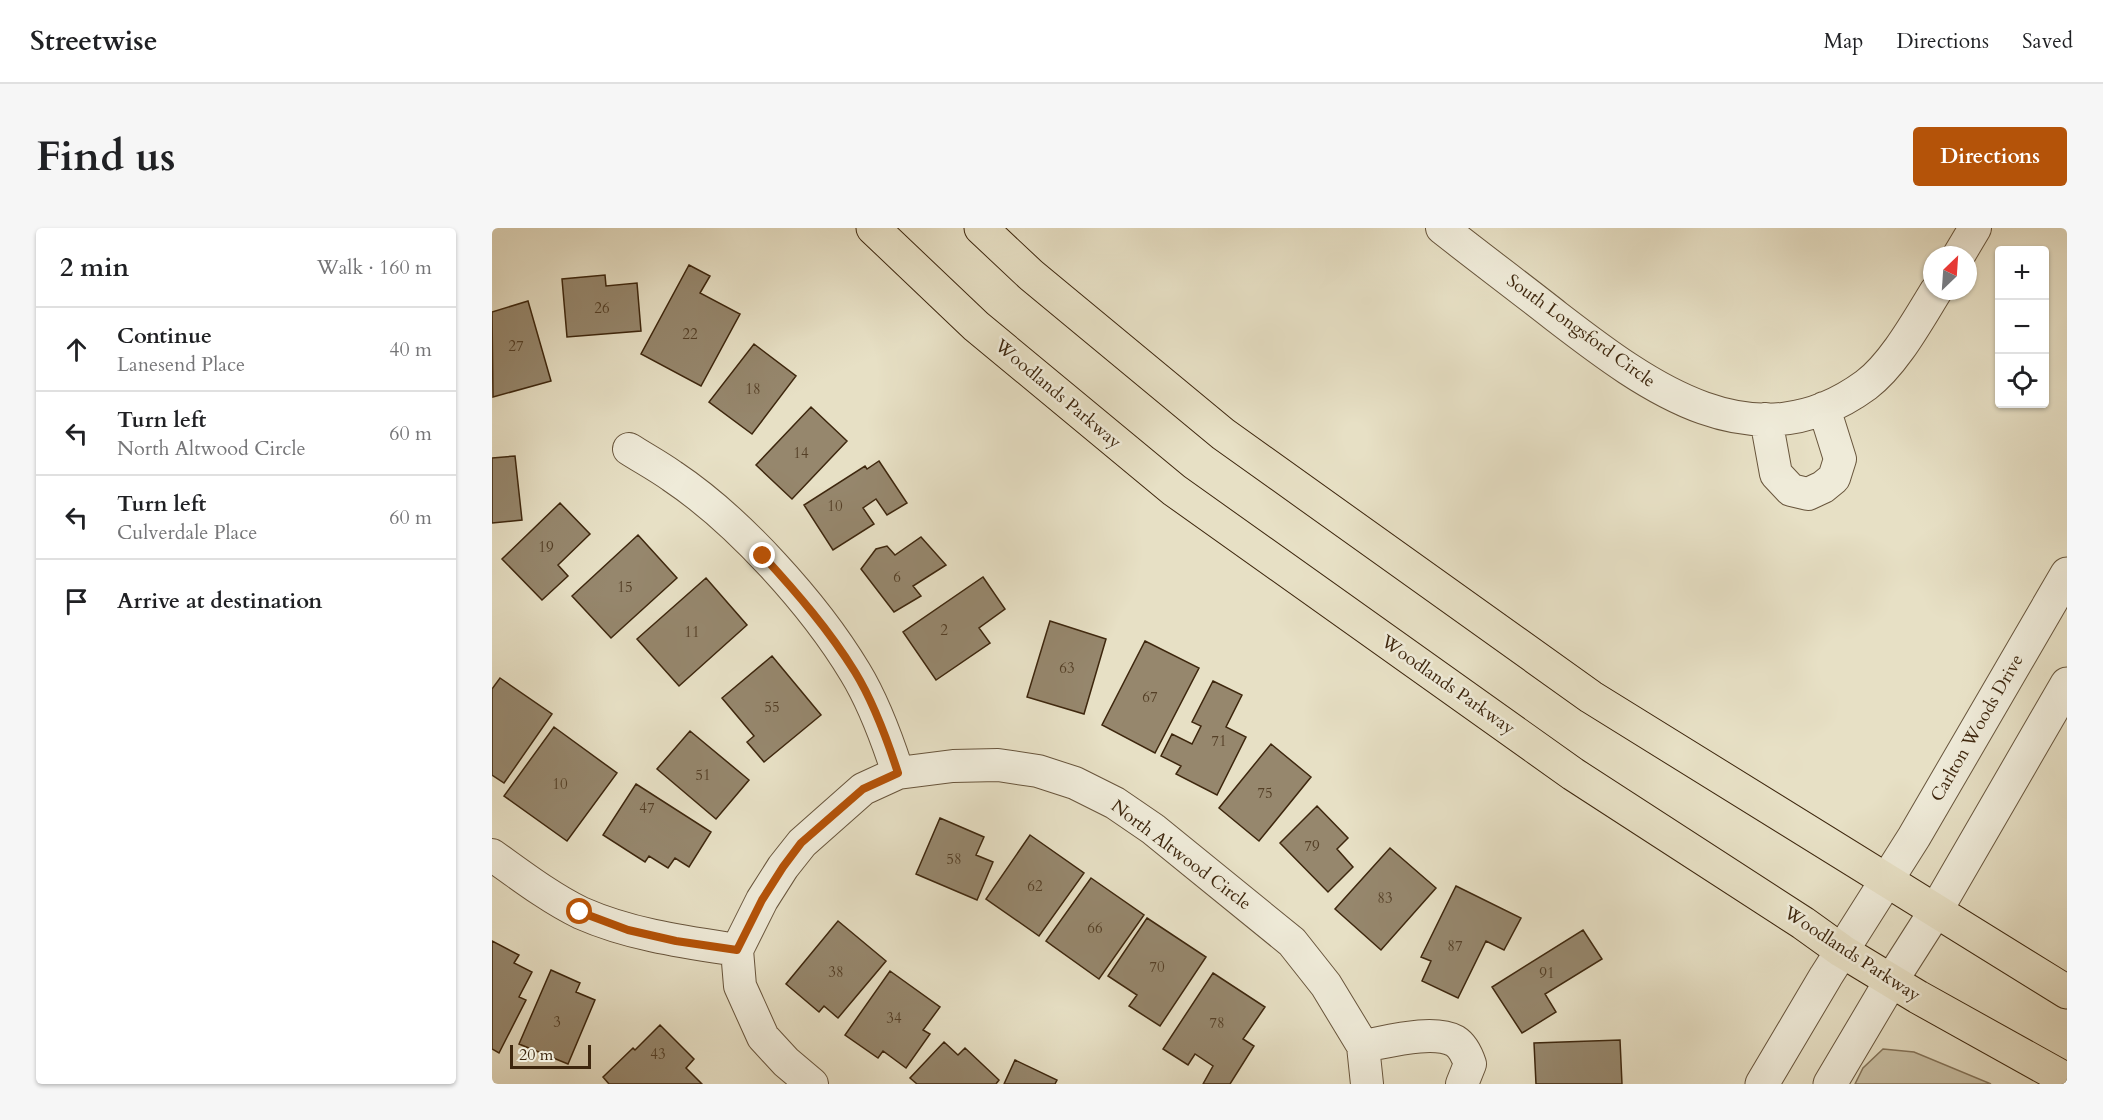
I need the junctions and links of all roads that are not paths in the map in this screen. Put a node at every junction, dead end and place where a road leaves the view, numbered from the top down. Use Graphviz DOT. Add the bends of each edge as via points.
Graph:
graph roads {
  1 [pos="873,228"];
  2 [pos="981,228"];
  3 [pos="1442,228"];
  4 [pos="1975,228"];
  5 [pos="1964,246"];
  6 [pos="1930,300"];
  7 [pos="1824,408"];
  8 [pos="1766,419"];
  9 [pos="629,449"];
  10 [pos="2067,574"];
  11 [pos="2067,684"];
  12 [pos="898,773"];
  13 [pos="492,855"];
  14 [pos="1887,881"];
  15 [pos="1935,912"];
  16 [pos="737,950"];
  17 [pos="1842,951"];
  18 [pos="1891,981"];
  19 [pos="2067,992"];
  20 [pos="1363,1046"];
  21 [pos="2067,1080"];
  22 [pos="812,1084"];
  23 [pos="1367,1084"];
  24 [pos="1462,1084"];
  25 [pos="1762,1084"];
  26 [pos="1830,1084"];
  1 -- 17 [label="main road, Woodlands Parkway" via="976,326 1174,490 1573,774"];
  2 -- 14 [label="main road" via="1031,275 1223,434 1591,697"];
  3 -- 8 [label="street, South Longsford Circle" via="1636,375 1683,401 1716,413"];
  4 -- 5 [label="street"];
  6 -- 7 [label="street, South Longsford Circle" via="1900,348 1867,384"];
  7 -- 8 [label="street, South Longsford Circle" via="1814,413"];
  7 -- 8 [label="street" via="1840,459 1834,478 1808,494 1791,490 1776,474"];
  9 -- 12 [label="street" via="673,476 717,511 794,590 856,674"];
  10 -- 14 [label="street, Carlton Woods Drive"];
  11 -- 15 [label="street"];
  12 -- 16 [label="street, North Altwood Circle" via="863,789 801,843 762,900"];
  12 -- 20 [label="street, North Altwood Circle" via="998,765 1038,771 1075,783 1115,803 1153,829 1292,942 1326,985"];
  13 -- 16 [label="street" via="580,912 628,930"];
  14 -- 15 [label="main road"];
  14 -- 17 [label="street, Carlton Woods Drive"];
  15 -- 18 [label="street"];
  15 -- 19 [label="main road"];
  16 -- 22 [label="street" via="740,986 763,1036"];
  17 -- 18 [label="main road, Woodlands Parkway"];
  17 -- 25 [label="street, Carlton Woods Drive"];
  18 -- 21 [label="main road, Woodlands Parkway"];
  18 -- 26 [label="street"];
  20 -- 23 [label="street, North Altwood Circle"];
  20 -- 24 [label="street" via="1431,1036 1455,1041 1467,1053 1470,1064"];
}
